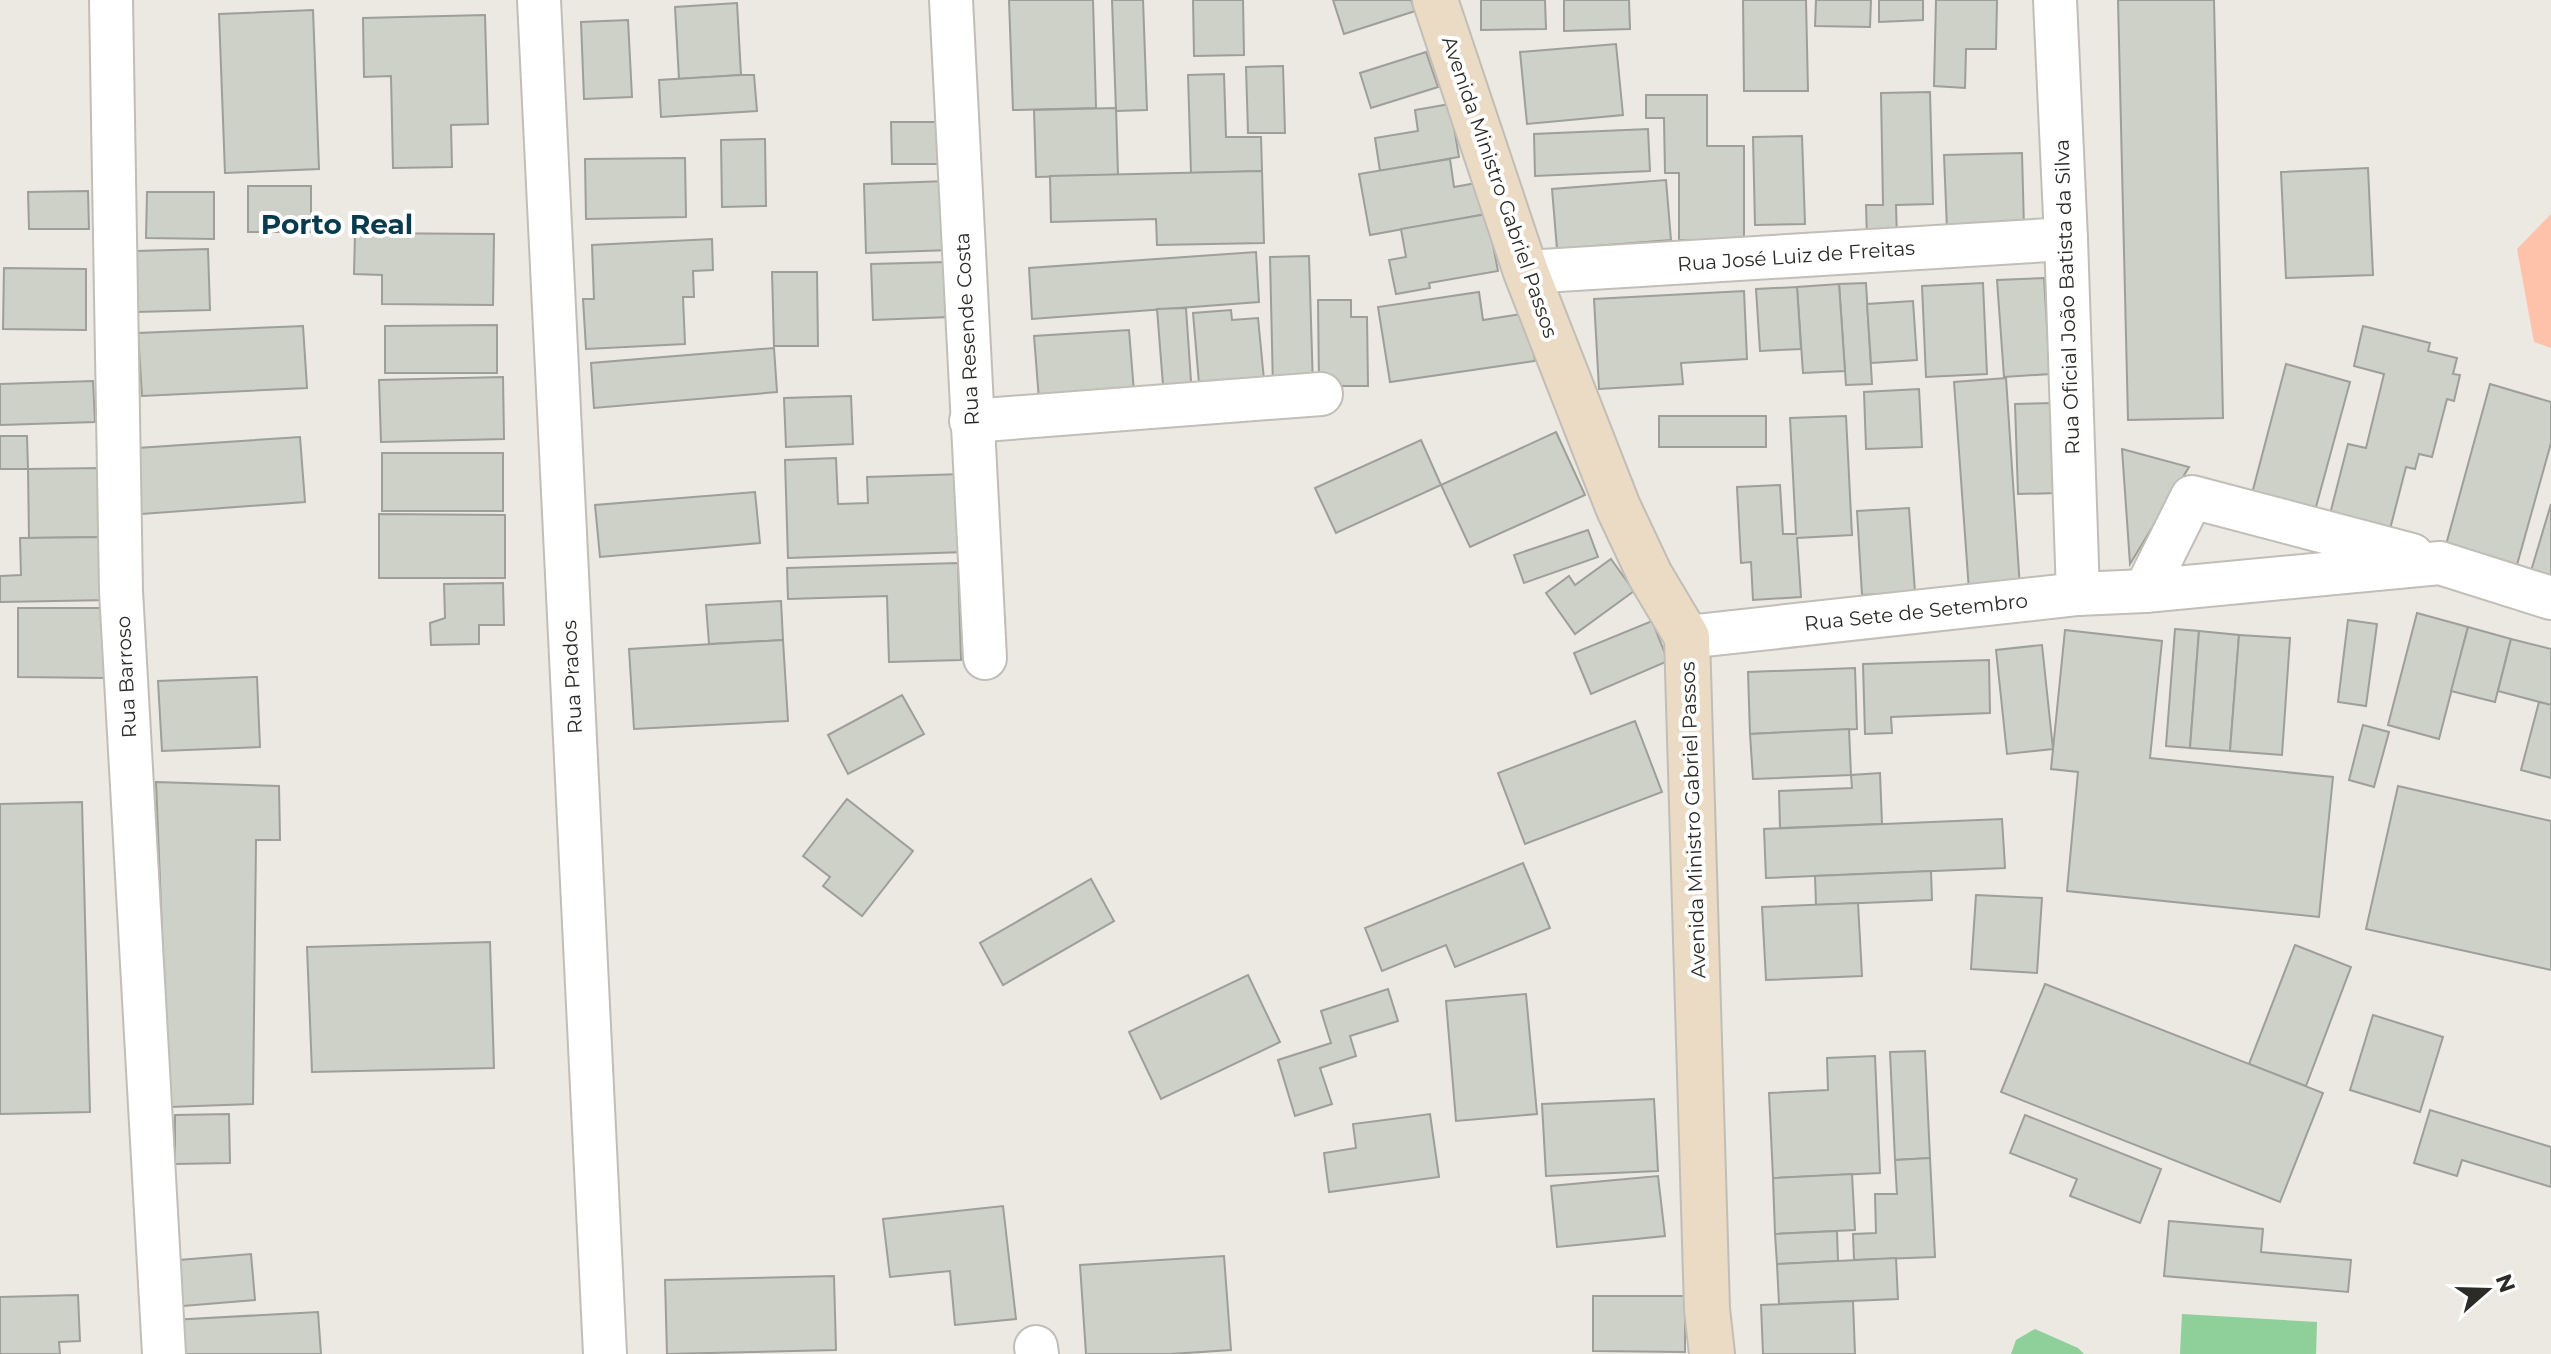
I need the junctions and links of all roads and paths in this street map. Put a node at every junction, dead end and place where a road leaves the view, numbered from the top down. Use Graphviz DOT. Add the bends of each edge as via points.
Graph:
graph roads {
  1 [pos="111,0"];
  2 [pos="539,0"];
  3 [pos="951,0"];
  4 [pos="1435,0"];
  5 [pos="2055,0"];
  6 [pos="2066,239"];
  7 [pos="1526,272"];
  8 [pos="1321,394"];
  9 [pos="971,421"];
  10 [pos="2440,563"];
  11 [pos="2145,591"];
  12 [pos="2078,594"];
  13 [pos="2551,598"];
  14 [pos="1687,637"];
  15 [pos="985,658"];
  16 [pos="164,1354"];
  17 [pos="605,1354"];
  18 [pos="1712,1354"];
  1 -- 16 [label="street, Rua Barroso" via="121,591"];
  2 -- 17 [label="street, Rua Prados"];
  3 -- 9 [label="street, Rua Resende Costa"];
  4 -- 7 [label="main road, Avenida Ministro Gabriel Passos"];
  5 -- 6 [label="street, Rua Oficial João Batista da Silva"];
  6 -- 7 [label="street, Rua José Luiz de Freitas"];
  6 -- 12 [label="street, Rua Oficial João Batista da Silva"];
  7 -- 14 [label="main road, Avenida Ministro Gabriel Passos" via="1618,507"];
  8 -- 9 [label="street"];
  9 -- 15 [label="street, Rua Resende Costa"];
  10 -- 11 [label="street, Rua Sete de Setembro"];
  10 -- 11 [label="street, Rua Sete de Setembro" via="2192,497"];
  10 -- 13 [label="street, Rua Sete de Setembro"];
  11 -- 12 [label="street, Rua Sete de Setembro"];
  12 -- 14 [label="street, Rua Sete de Setembro"];
  14 -- 18 [label="main road, Avenida Ministro Gabriel Passos"];
}
